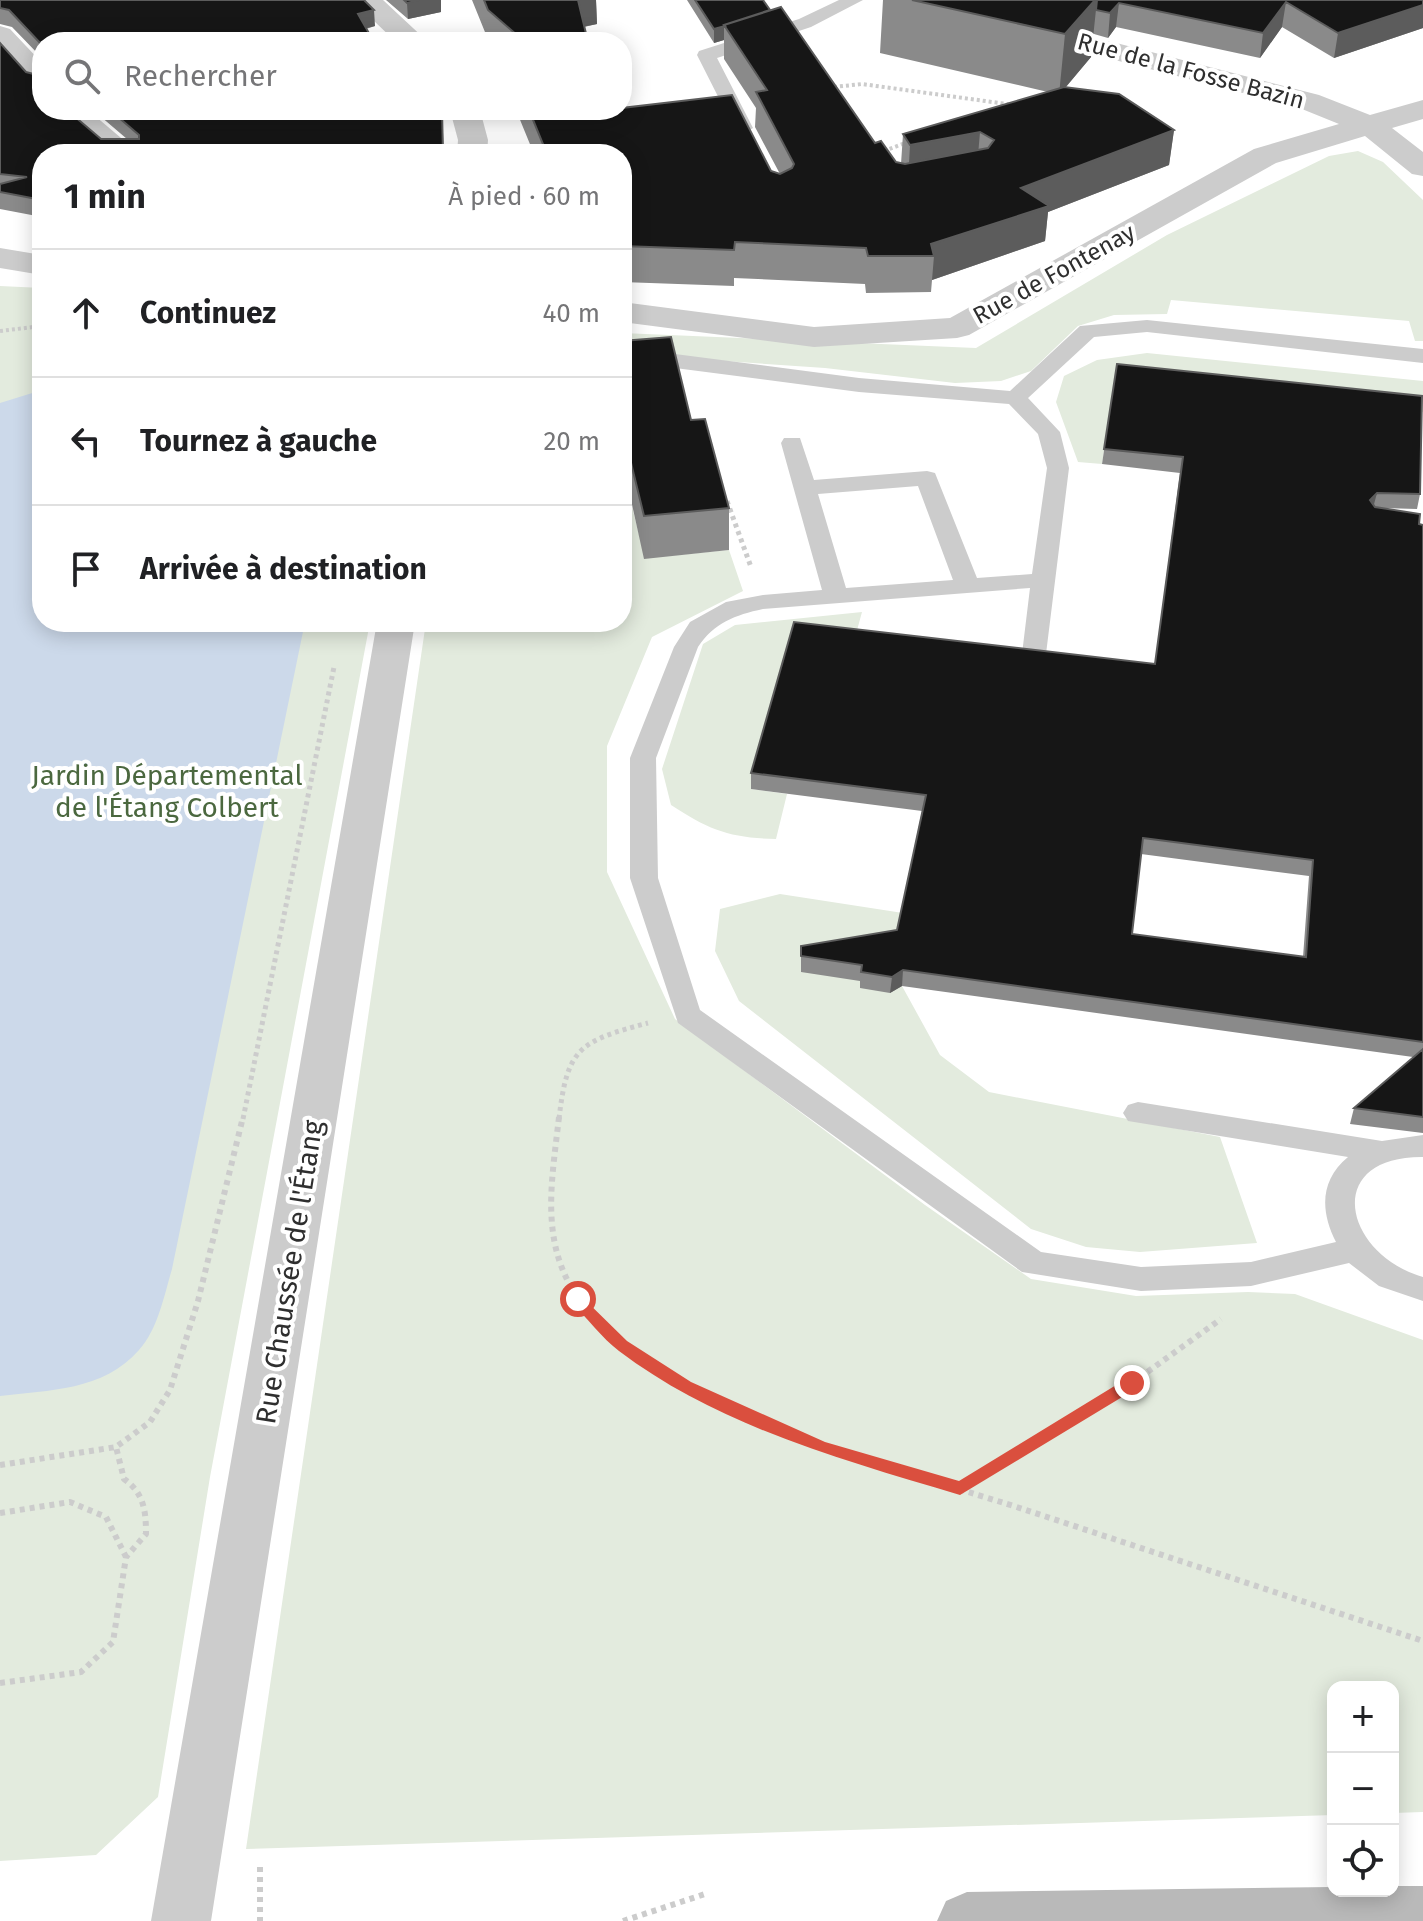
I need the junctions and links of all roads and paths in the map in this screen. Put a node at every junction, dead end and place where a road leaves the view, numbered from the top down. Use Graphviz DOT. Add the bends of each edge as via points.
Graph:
graph roads {
  1 [pos="366,0"];
  2 [pos="854,0"];
  3 [pos="915,0"];
  4 [pos="792,27"];
  5 [pos="402,32"];
  6 [pos="0,35"];
  7 [pos="32,70"];
  8 [pos="833,88"];
  9 [pos="1423,109"];
  10 [pos="1001,110"];
  11 [pos="82,120"];
  12 [pos="468,120"];
  13 [pos="1371,126"];
  14 [pos="918,139"];
  15 [pos="112,144"];
  16 [pos="473,144"];
  17 [pos="752,147"];
  18 [pos="877,153"];
  19 [pos="1423,167"];
  20 [pos="0,258"];
  21 [pos="32,263"];
  22 [pos="632,313"];
  23 [pos="32,327"];
  24 [pos="0,331"];
  25 [pos="1423,356"];
  26 [pos="632,361"];
  27 [pos="1015,398"];
  28 [pos="792,443"];
  29 [pos="804,488"];
  30 [pos="723,489"];
  31 [pos="1044,580"];
  32 [pos="967,584"];
  33 [pos="836,596"];
  34 [pos="763,602"];
  35 [pos="394,632"];
  36 [pos="337,653"];
  37 [pos="1034,654"];
  38 [pos="688,1016"];
  39 [pos="1138,1113"];
  40 [pos="1423,1146"];
  41 [pos="1379,1151"];
  42 [pos="1355,1249"];
  43 [pos="1251,1274"];
  44 [pos="1423,1289"];
  45 [pos="116,1447"];
  46 [pos="0,1465"];
  47 [pos="960,1488"];
  48 [pos="0,1513"];
  49 [pos="126,1557"];
  50 [pos="1423,1641"];
  51 [pos="0,1683"];
  52 [pos="260,1867"];
  53 [pos="705,1894"];
  54 [pos="1423,1914"];
  55 [pos="181,1921"];
  56 [pos="260,1921"];
  57 [pos="623,1921"];
  58 [pos="967,1921"];
  1 -- 5 [label="street"];
  2 -- 4 [label="lane"];
  3 -- 13 [label="street, Rue de la Fosse Bazin" via="1308,101"];
  4 -- 8 [label="lane"];
  4 -- 17 [label="lane" via="706,55"];
  6 -- 7 [label="street"];
  8 -- 10 [label="path" via="862,84 1015,105"];
  9 -- 13 [label="street, Rue de Fontenay"];
  11 -- 15 [label="street"];
  12 -- 16 [label="street"];
  13 -- 19 [label="street, Rue de la Fosse Bazin"];
  13 -- 22 [label="street, Rue de Fontenay" via="1265,156 957,328 814,337"];
  14 -- 18 [label="path"];
  20 -- 21 [label="street"];
  23 -- 24 [label="path"];
  25 -- 27 [label="lane" via="1147,326 1088,331"];
  26 -- 27 [label="lane" via="675,361"];
  27 -- 31 [label="lane" via="1049,432 1058,468"];
  28 -- 29 [label="lane"];
  29 -- 32 [label="lane" via="927,478"];
  29 -- 33 [label="lane"];
  30 -- 34 [label="path"];
  31 -- 32 [label="lane"];
  31 -- 37 [label="lane"];
  32 -- 33 [label="lane"];
  33 -- 34 [label="lane"];
  34 -- 38 [label="lane" via="726,610 699,627 686,647 643,758 644,878"];
  35 -- 55 [label="street, Rue Chaussée de l'Étang"];
  36 -- 45 [label="path" via="241,1128 198,1301 170,1390 150,1422"];
  38 -- 43 [label="lane" via="1033,1263 1141,1279"];
  38 -- 47 [label="path" via="603,1035 577,1053 564,1077 549,1204 555,1255 578,1299 622,1345 686,1387 822,1447"];
  39 -- 41 [label="lane"];
  40 -- 41 [label="lane"];
  41 -- 42 [label="lane" via="1356,1166 1341,1187 1342,1229"];
  42 -- 43 [label="lane"];
  42 -- 44 [label="lane" via="1375,1268"];
  43 -- 47 [label="path" via="1246,1302 1132,1383"];
  45 -- 46 [label="path"];
  45 -- 49 [label="path" via="124,1479 138,1489 146,1514 146,1534"];
  47 -- 50 [label="path"];
  48 -- 49 [label="path" via="70,1502 106,1517"];
  49 -- 51 [label="path" via="113,1642 81,1672"];
  52 -- 56 [label="path"];
  53 -- 57 [label="path"];
  54 -- 58 [label="main road"];
}
